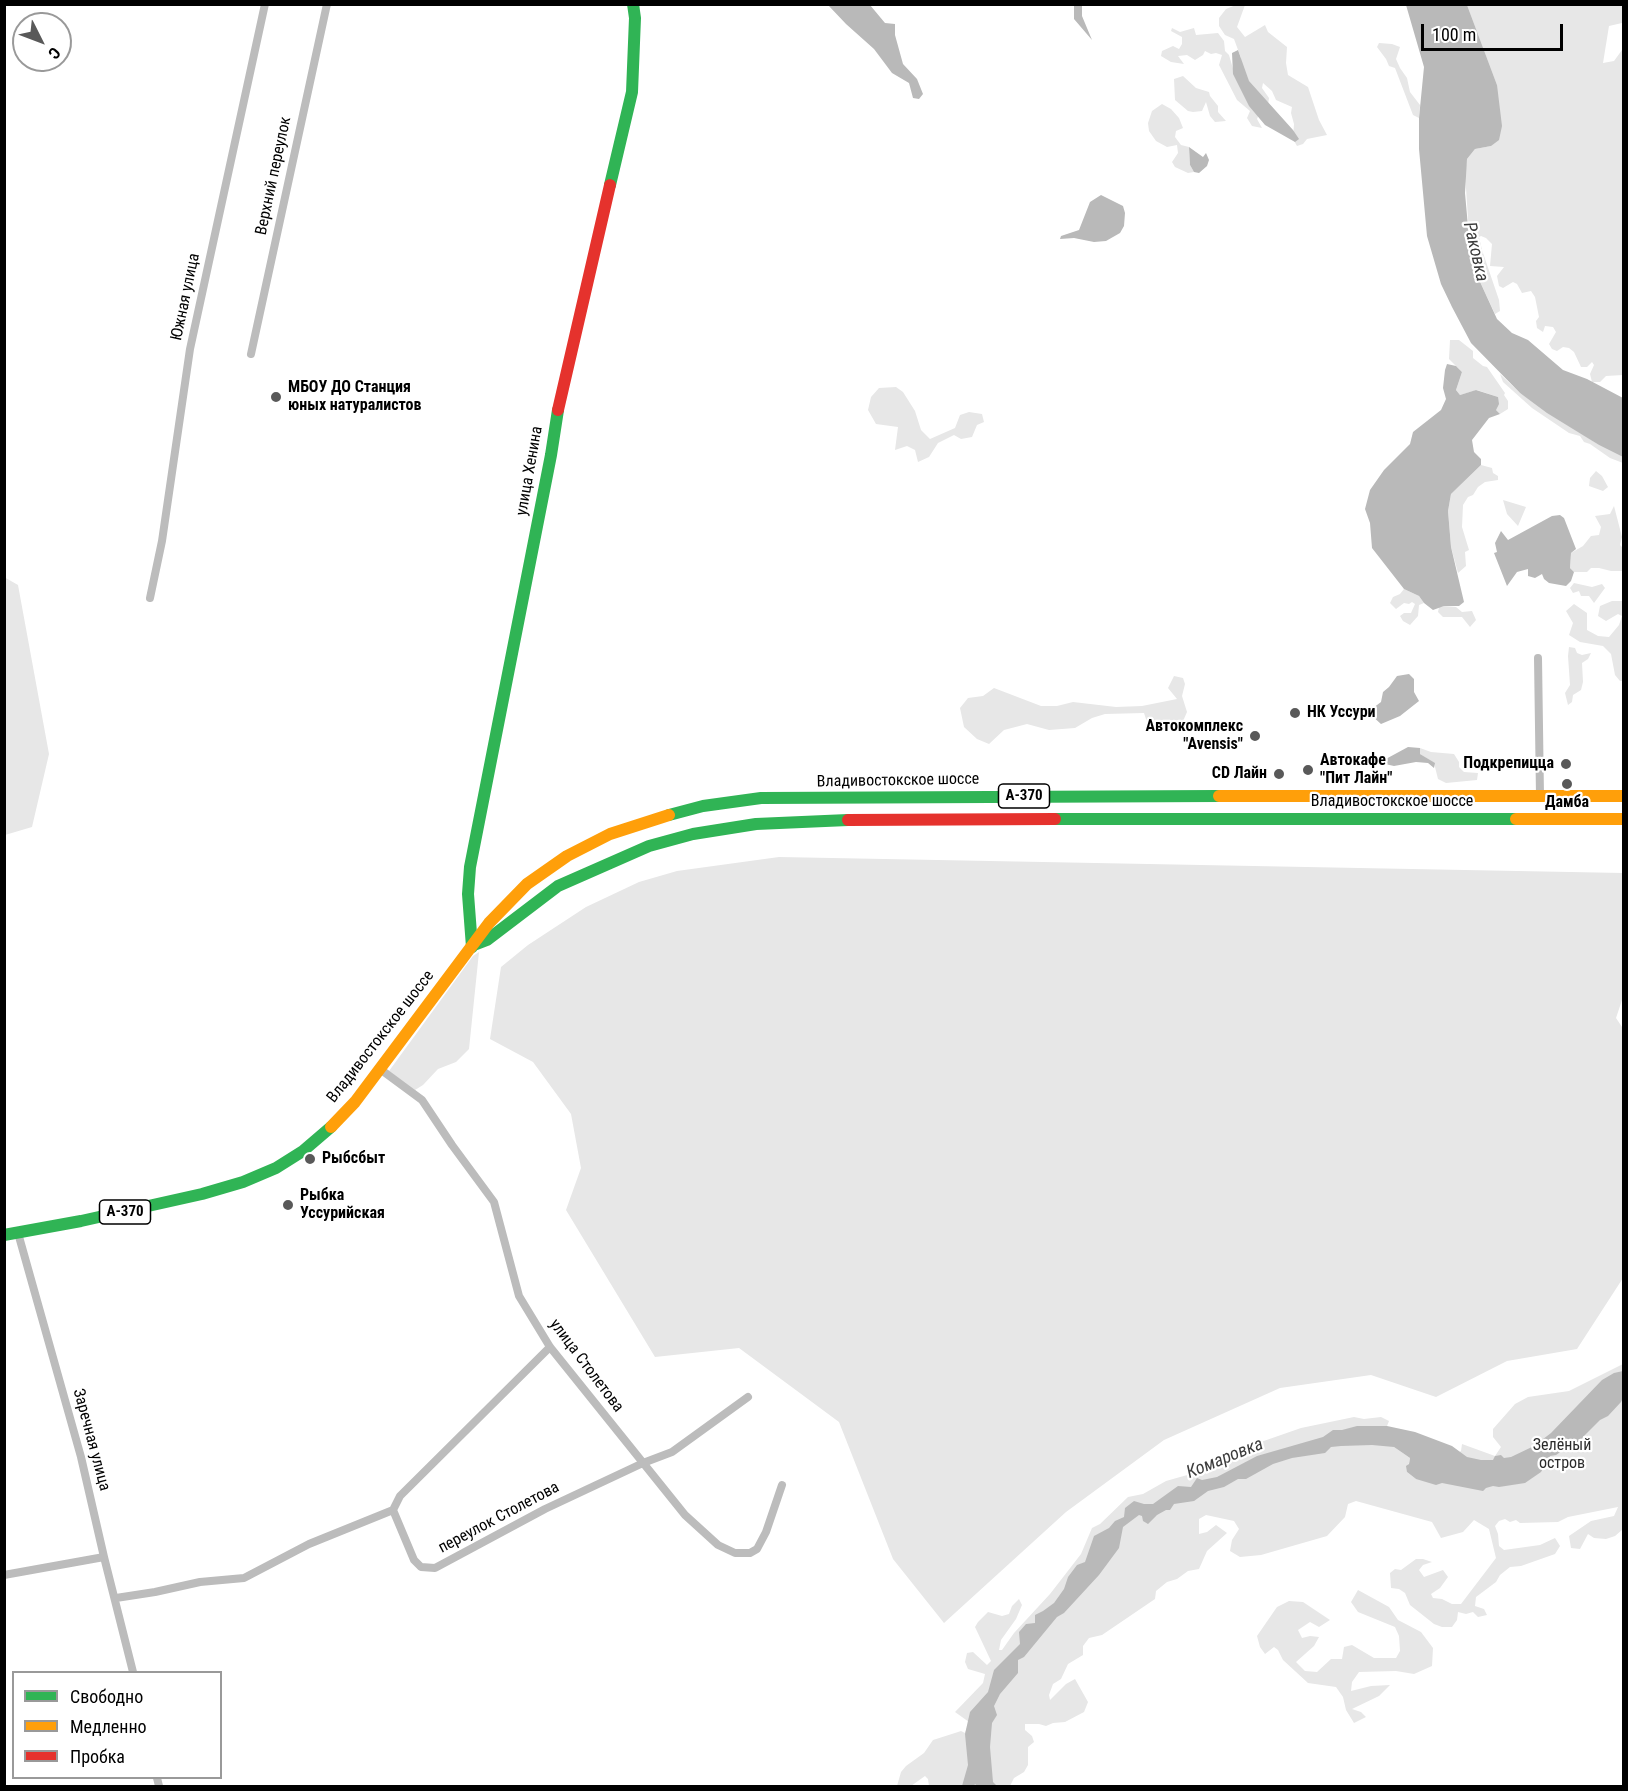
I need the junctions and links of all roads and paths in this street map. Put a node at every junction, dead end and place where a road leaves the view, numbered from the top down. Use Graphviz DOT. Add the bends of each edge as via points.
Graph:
graph roads {
  1 [pos="265,4"];
  2 [pos="327,4"];
  3 [pos="633,4"];
  4 [pos="251,354"];
  5 [pos="150,598"];
  6 [pos="1538,658"];
  7 [pos="1540,796"];
  8 [pos="1623,796"];
  9 [pos="792,798"];
  10 [pos="1623,819"];
  11 [pos="793,822"];
  12 [pos="472,947"];
  13 [pos="380,1069"];
  14 [pos="18,1233"];
  15 [pos="4,1235"];
  16 [pos="550,1347"];
  17 [pos="748,1397"];
  18 [pos="643,1463"];
  19 [pos="782,1485"];
  20 [pos="393,1510"];
  21 [pos="104,1557"];
  22 [pos="4,1575"];
  23 [pos="116,1598"];
  24 [pos="133,1671"];
  1 -- 5 [label="street, Южная улица" via="190,349"];
  2 -- 4 [label="street, Верхний переулок"];
  3 -- 12 [label="main road, улица Хенина" via="632,92 558,409 470,867"];
  6 -- 7 [label="street"];
  7 -- 8 [label="main road, Владивостокское шоссе / А-370"];
  7 -- 9 [label="main road, Владивостокское шоссе / А-370"];
  9 -- 11 [label="main road" via="783,811"];
  9 -- 12 [label="main road, Владивостокское шоссе / А-370" via="703,806 610,834 567,856 526,884"];
  10 -- 11 [label="main road, Владивостокское шоссе / А-370"];
  11 -- 12 [label="main road, Владивостокское шоссе / А-370" via="693,834 649,846 558,886"];
  12 -- 13 [label="main road, Владивостокское шоссе / А-370"];
  13 -- 14 [label="main road, Владивостокское шоссе / А-370" via="323,1135 276,1168 202,1194"];
  13 -- 16 [label="street, улица Столетова" via="422,1100 494,1202 519,1296"];
  14 -- 15 [label="main road, Владивостокское шоссе / А-370"];
  14 -- 21 [label="street, Заречная улица" via="81,1457"];
  16 -- 18 [label="street, улица Столетова"];
  16 -- 20 [label="street" via="416,1478 399,1496"];
  17 -- 18 [label="street, переулок Столетова" via="672,1452"];
  18 -- 19 [label="street, улица Столетова" via="685,1515 718,1545 735,1553 757,1550"];
  18 -- 20 [label="street, переулок Столетова" via="545,1509 435,1568 421,1568 414,1560"];
  20 -- 23 [label="street" via="309,1544 244,1578"];
  21 -- 22 [label="street"];
  21 -- 23 [label="street, Заречная улица"];
  23 -- 24 [label="street, Заречная улица"];
}
